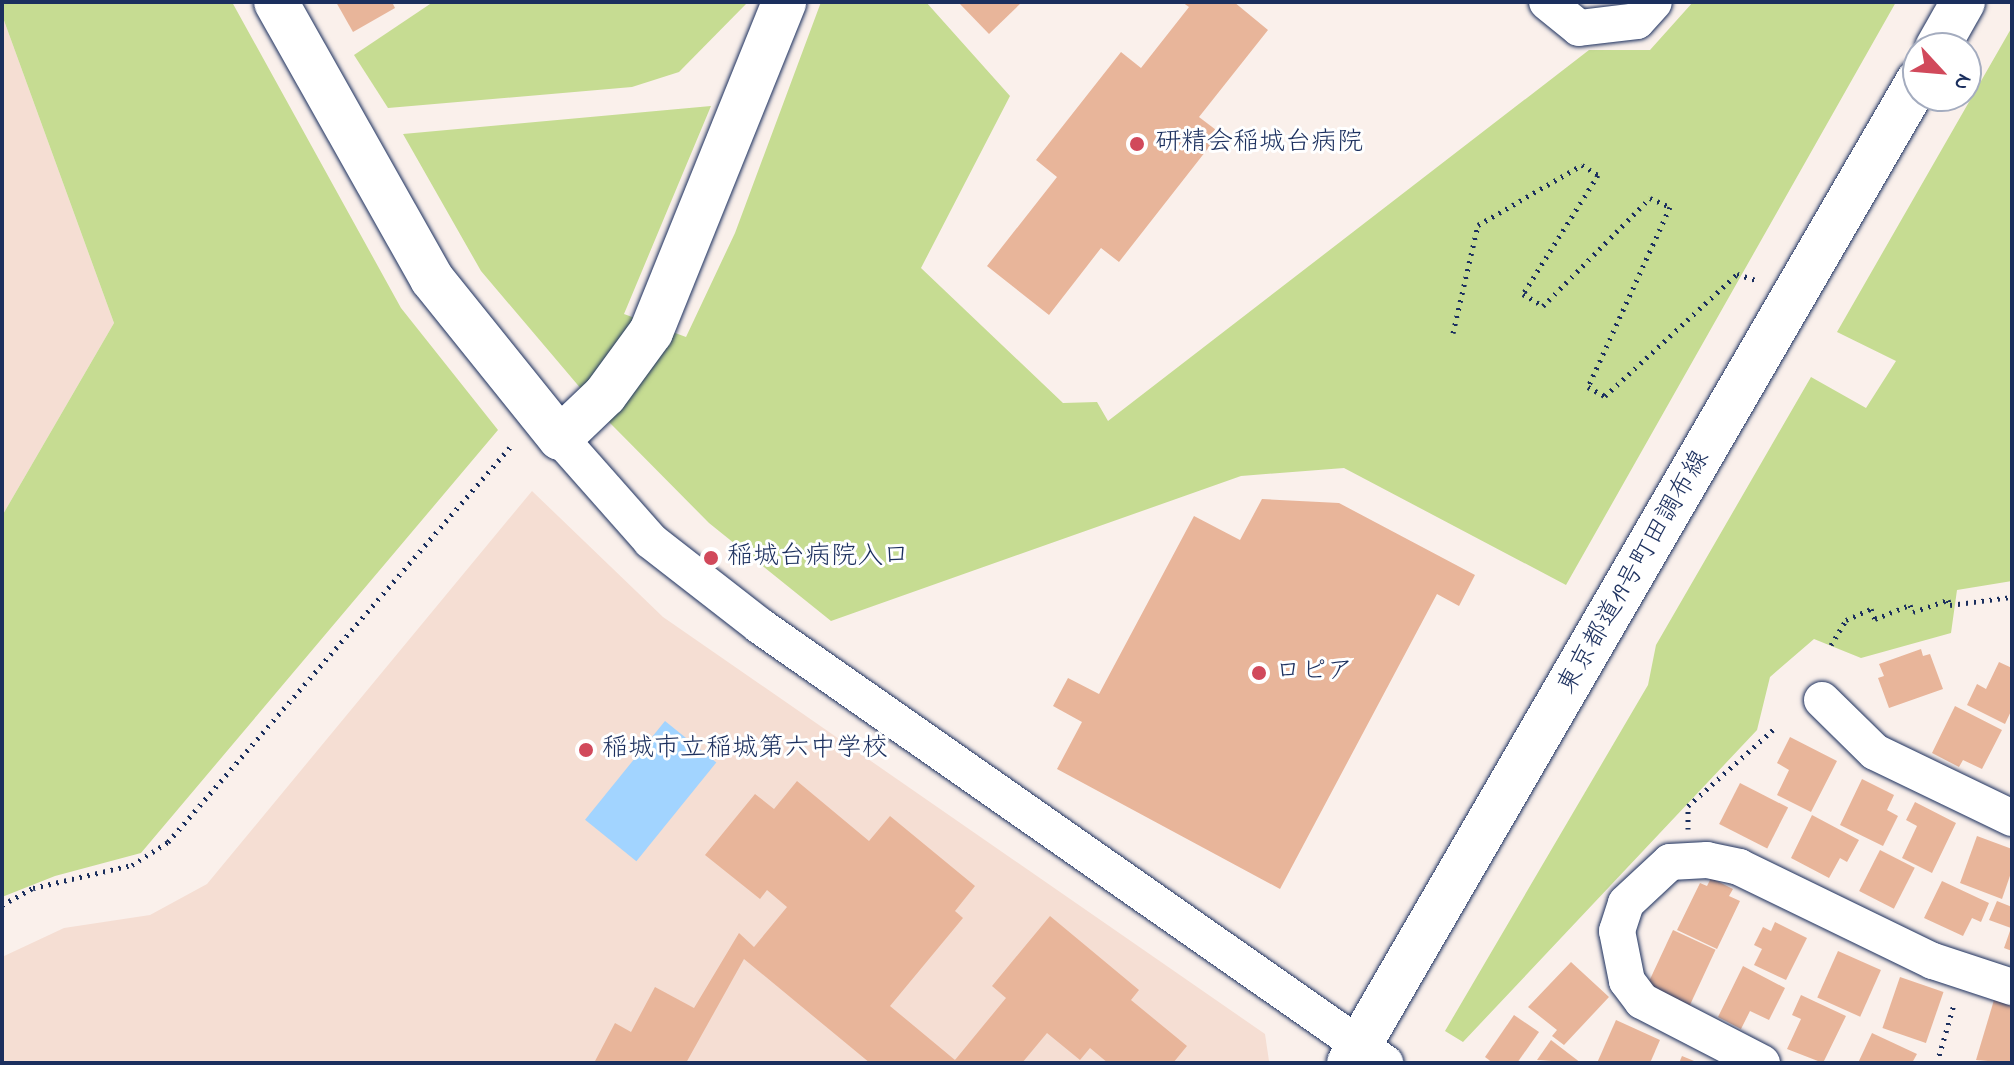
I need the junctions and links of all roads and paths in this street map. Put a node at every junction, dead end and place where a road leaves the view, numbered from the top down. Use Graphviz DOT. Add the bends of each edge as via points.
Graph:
graph roads {
  1 [pos="276,2"];
  2 [pos="784,2"];
  3 [pos="1547,2"];
  4 [pos="1654,2"];
  5 [pos="1963,2"];
  6 [pos="1946,32"];
  7 [pos="1902,109"];
  8 [pos="1756,280"];
  9 [pos="1453,333"];
  10 [pos="560,438"];
  11 [pos="511,446"];
  12 [pos="2012,597"];
  13 [pos="1831,645"];
  14 [pos="1822,700"];
  15 [pos="1775,728"];
  16 [pos="2012,818"];
  17 [pos="1688,861"];
  18 [pos="2,905"];
  19 [pos="1964,972"];
  20 [pos="2012,987"];
  21 [pos="1365,1057"];
  22 [pos="1762,1063"];
  23 [pos="1937,1063"];
  1 -- 10 [label="main road" via="432,279"];
  2 -- 10 [label="main road" via="651,332 605,395"];
  3 -- 4 [label="street" via="1579,28 1637,21"];
  5 -- 6 [label="main road"];
  7 -- 21 [label="main road, 東京都道19号町田調布線"];
  8 -- 9 [label="path" via="1737,274 1605,396 1588,387 1670,207 1650,198 1543,306 1523,294 1598,175 1582,165 1478,225"];
  10 -- 21 [label="street" via="651,541 760,626"];
  11 -- 18 [label="path" via="168,842 132,865 33,888"];
  12 -- 13 [label="path" via="1950,605 1948,600 1913,612 1910,605 1875,619 1871,609 1846,620"];
  14 -- 16 [label="street" via="1875,752"];
  15 -- 17 [label="path" via="1688,806"];
  17 -- 19 [label="street" via="1739,867"];
  17 -- 22 [label="street" via="1670,862 1626,903 1617,931 1627,981 1642,1001"];
  19 -- 20 [label="street"];
  19 -- 23 [label="path"];
}
